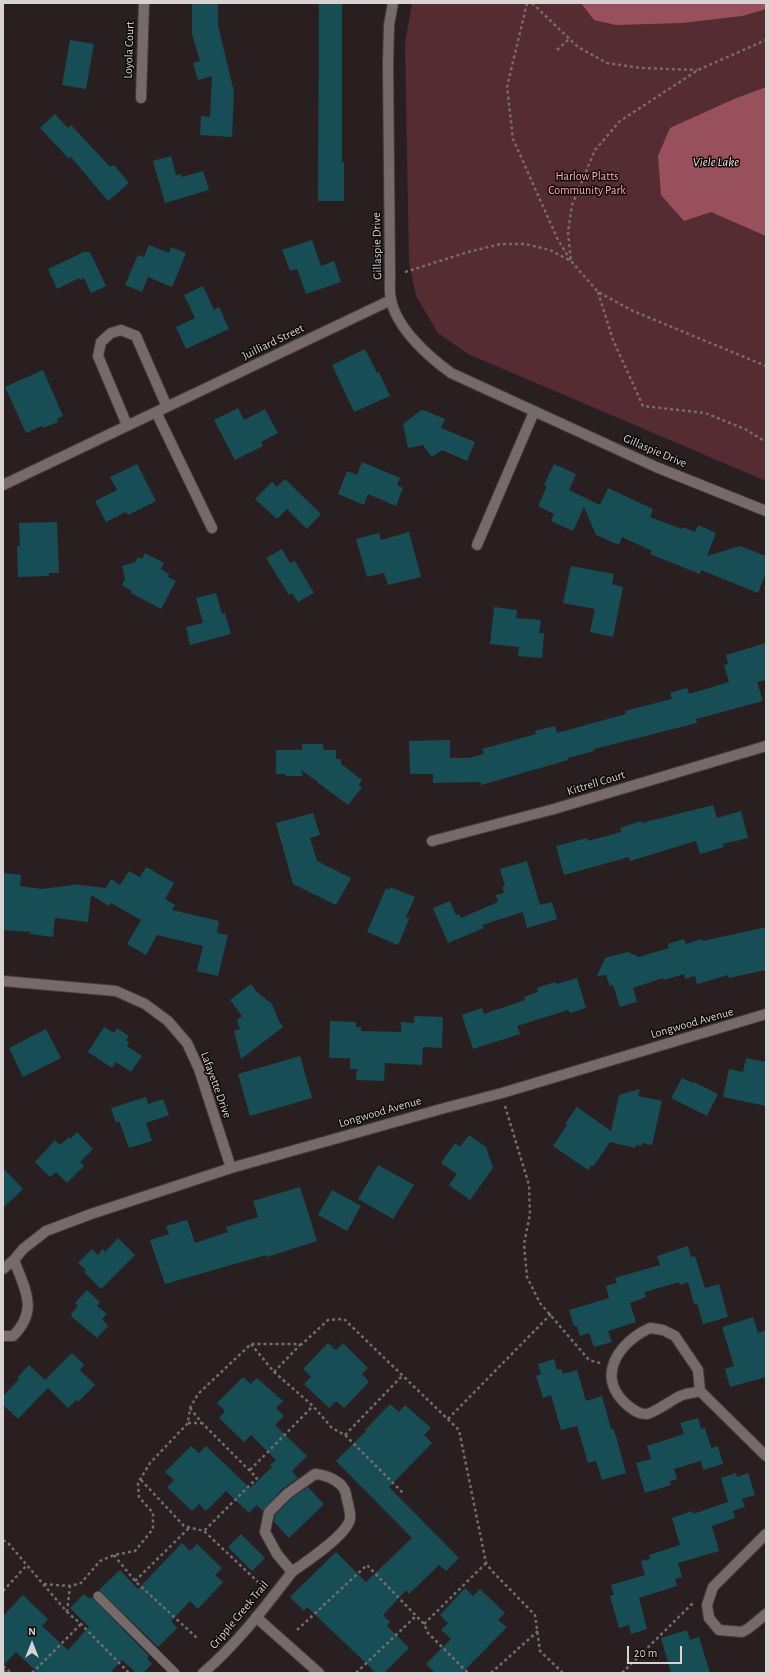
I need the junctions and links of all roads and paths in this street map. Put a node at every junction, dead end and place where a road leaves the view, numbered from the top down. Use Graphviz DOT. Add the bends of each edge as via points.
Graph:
graph roads {
  1 [pos="144,3"];
  2 [pos="393,3"];
  3 [pos="527,3"];
  4 [pos="532,3"];
  5 [pos="569,39"];
  6 [pos="766,40"];
  7 [pos="557,50"];
  8 [pos="698,70"];
  9 [pos="141,98"];
  10 [pos="571,261"];
  11 [pos="405,272"];
  12 [pos="598,292"];
  13 [pos="391,300"];
  14 [pos="766,366"];
  15 [pos="167,407"];
  16 [pos="156,412"];
  17 [pos="534,412"];
  18 [pos="127,425"];
  19 [pos="766,442"];
  20 [pos="3,484"];
  21 [pos="766,511"];
  22 [pos="212,528"];
  23 [pos="477,544"];
  24 [pos="766,746"];
  25 [pos="432,841"];
  26 [pos="3,981"];
  27 [pos="766,1014"];
  28 [pos="505,1103"];
  29 [pos="231,1168"];
  30 [pos="14,1260"];
  31 [pos="3,1269"];
  32 [pos="551,1314"];
  33 [pos="3,1336"];
  34 [pos="251,1344"];
  35 [pos="302,1344"];
  36 [pos="612,1365"];
  37 [pos="274,1372"];
  38 [pos="402,1376"];
  39 [pos="700,1391"];
  40 [pos="313,1406"];
  41 [pos="190,1408"];
  42 [pos="448,1419"];
  43 [pos="188,1423"];
  44 [pos="202,1423"];
  45 [pos="344,1435"];
  46 [pos="766,1456"];
  47 [pos="250,1470"];
  48 [pos="141,1480"];
  49 [pos="404,1494"];
  50 [pos="189,1528"];
  51 [pos="204,1531"];
  52 [pos="766,1534"];
  53 [pos="3,1540"];
  54 [pos="114,1555"];
  55 [pos="486,1563"];
  56 [pos="27,1565"];
  57 [pos="292,1572"];
  58 [pos="135,1581"];
  59 [pos="258,1582"];
  60 [pos="44,1584"];
  61 [pos="70,1586"];
  62 [pos="4,1589"];
  63 [pos="98,1596"];
  64 [pos="694,1602"];
  65 [pos="67,1612"];
  66 [pos="766,1614"];
  67 [pos="416,1616"];
  68 [pos="256,1617"];
  69 [pos="81,1624"];
  70 [pos="424,1624"];
  71 [pos="297,1630"];
  72 [pos="538,1630"];
  73 [pos="196,1638"];
  74 [pos="3,1666"];
  75 [pos="6,1669"];
  76 [pos="3,1672"];
  77 [pos="11,1673"];
  78 [pos="32,1673"];
  79 [pos="129,1673"];
  80 [pos="175,1673"];
  81 [pos="203,1673"];
  82 [pos="319,1673"];
  83 [pos="356,1673"];
  84 [pos="468,1673"];
  85 [pos="491,1673"];
  86 [pos="563,1673"];
  87 [pos="622,1673"];
  1 -- 9 [label="street, Loyola Court"];
  2 -- 13 [label="street, Gillaspie Drive" via="389,25 388,64"];
  3 -- 10 [label="path" via="507,87 513,139 558,240"];
  4 -- 5 [label="path"];
  5 -- 7 [label="path"];
  5 -- 8 [label="path" via="607,63 641,68"];
  6 -- 8 [label="path"];
  8 -- 10 [label="path" via="620,121 595,150 572,205 568,232"];
  10 -- 11 [label="path" via="550,250 526,244 501,244"];
  10 -- 12 [label="path"];
  12 -- 14 [label="path" via="632,311"];
  12 -- 19 [label="path" via="613,340 643,406 706,413 745,429"];
  13 -- 15 [label="street, Juilliard Street"];
  13 -- 17 [label="street, Gillaspie Drive" via="399,320 436,363 451,373"];
  15 -- 16 [label="street, Juilliard Street"];
  15 -- 18 [label="street" via="136,336 121,330 110,333 101,342 98,356"];
  16 -- 18 [label="street, Juilliard Street"];
  16 -- 22 [label="street"];
  17 -- 21 [label="street, Gillaspie Drive" via="656,467"];
  17 -- 23 [label="street"];
  18 -- 20 [label="street, Juilliard Street"];
  24 -- 25 [label="street, Kittrell Court" via="554,809"];
  26 -- 29 [label="street, Lafayette Drive" via="116,991 145,1004 168,1021 187,1043 199,1069"];
  27 -- 29 [label="street, Longwood Avenue" via="502,1093"];
  28 -- 32 [label="path" via="529,1184 530,1214 524,1244 527,1278 540,1303"];
  29 -- 30 [label="street, Longwood Avenue" via="52,1228 23,1249"];
  30 -- 31 [label="street, Longwood Avenue"];
  30 -- 33 [label="street" via="29,1304 23,1326 13,1336"];
  32 -- 36 [label="path" via="589,1360"];
  32 -- 42 [label="path"];
  34 -- 35 [label="path"];
  34 -- 37 [label="path"];
  34 -- 41 [label="path" via="198,1394"];
  35 -- 37 [label="path"];
  35 -- 38 [label="path" via="328,1320 344,1319"];
  36 -- 39 [label="street" via="610,1376 613,1388 635,1412 648,1414 681,1395"];
  36 -- 39 [label="street" via="637,1334 650,1328 663,1330 675,1336 698,1370"];
  37 -- 40 [label="path"];
  38 -- 42 [label="path"];
  38 -- 45 [label="path"];
  39 -- 46 [label="street"];
  40 -- 45 [label="path" via="332,1428"];
  40 -- 47 [label="path"];
  41 -- 43 [label="path"];
  41 -- 44 [label="path"];
  42 -- 55 [label="path" via="459,1430"];
  43 -- 44 [label="path"];
  43 -- 48 [label="path" via="150,1463"];
  44 -- 47 [label="path"];
  45 -- 49 [label="path"];
  47 -- 51 [label="path" via="257,1478"];
  48 -- 50 [label="path" via="184,1526"];
  48 -- 54 [label="path" via="138,1483 139,1497 153,1513 153,1529 135,1551"];
  50 -- 51 [label="path"];
  50 -- 58 [label="path"];
  51 -- 59 [label="path"];
  52 -- 66 [label="street" via="713,1587 707,1605 709,1618 719,1630 742,1632"];
  53 -- 56 [label="path"];
  54 -- 58 [label="path"];
  54 -- 61 [label="path" via="100,1561 81,1583"];
  55 -- 70 [label="path"];
  55 -- 72 [label="path" via="535,1615"];
  56 -- 60 [label="path"];
  56 -- 62 [label="path"];
  57 -- 57 [label="street, Cripple Creek Trail" via="332,1542 348,1526 350,1517 345,1491 336,1481 323,1475 315,1474 287,1494 270,1512 265,1532 277,1554"];
  57 -- 68 [label="street, Cripple Creek Trail"];
  58 -- 73 [label="path"];
  60 -- 61 [label="path"];
  60 -- 65 [label="path"];
  61 -- 65 [label="path"];
  63 -- 80 [label="lane"];
  64 -- 87 [label="path"];
  65 -- 69 [label="path"];
  67 -- 70 [label="path"];
  67 -- 71 [label="path" via="367,1565"];
  67 -- 83 [label="path"];
  68 -- 81 [label="street, Cripple Creek Trail"];
  68 -- 82 [label="street"];
  69 -- 78 [label="path"];
  69 -- 79 [label="path"];
  70 -- 84 [label="path" via="428,1633"];
  72 -- 85 [label="path"];
  72 -- 86 [label="path" via="540,1651"];
  74 -- 75 [label="path"];
  75 -- 76 [label="path"];
  75 -- 77 [label="path"];
}
